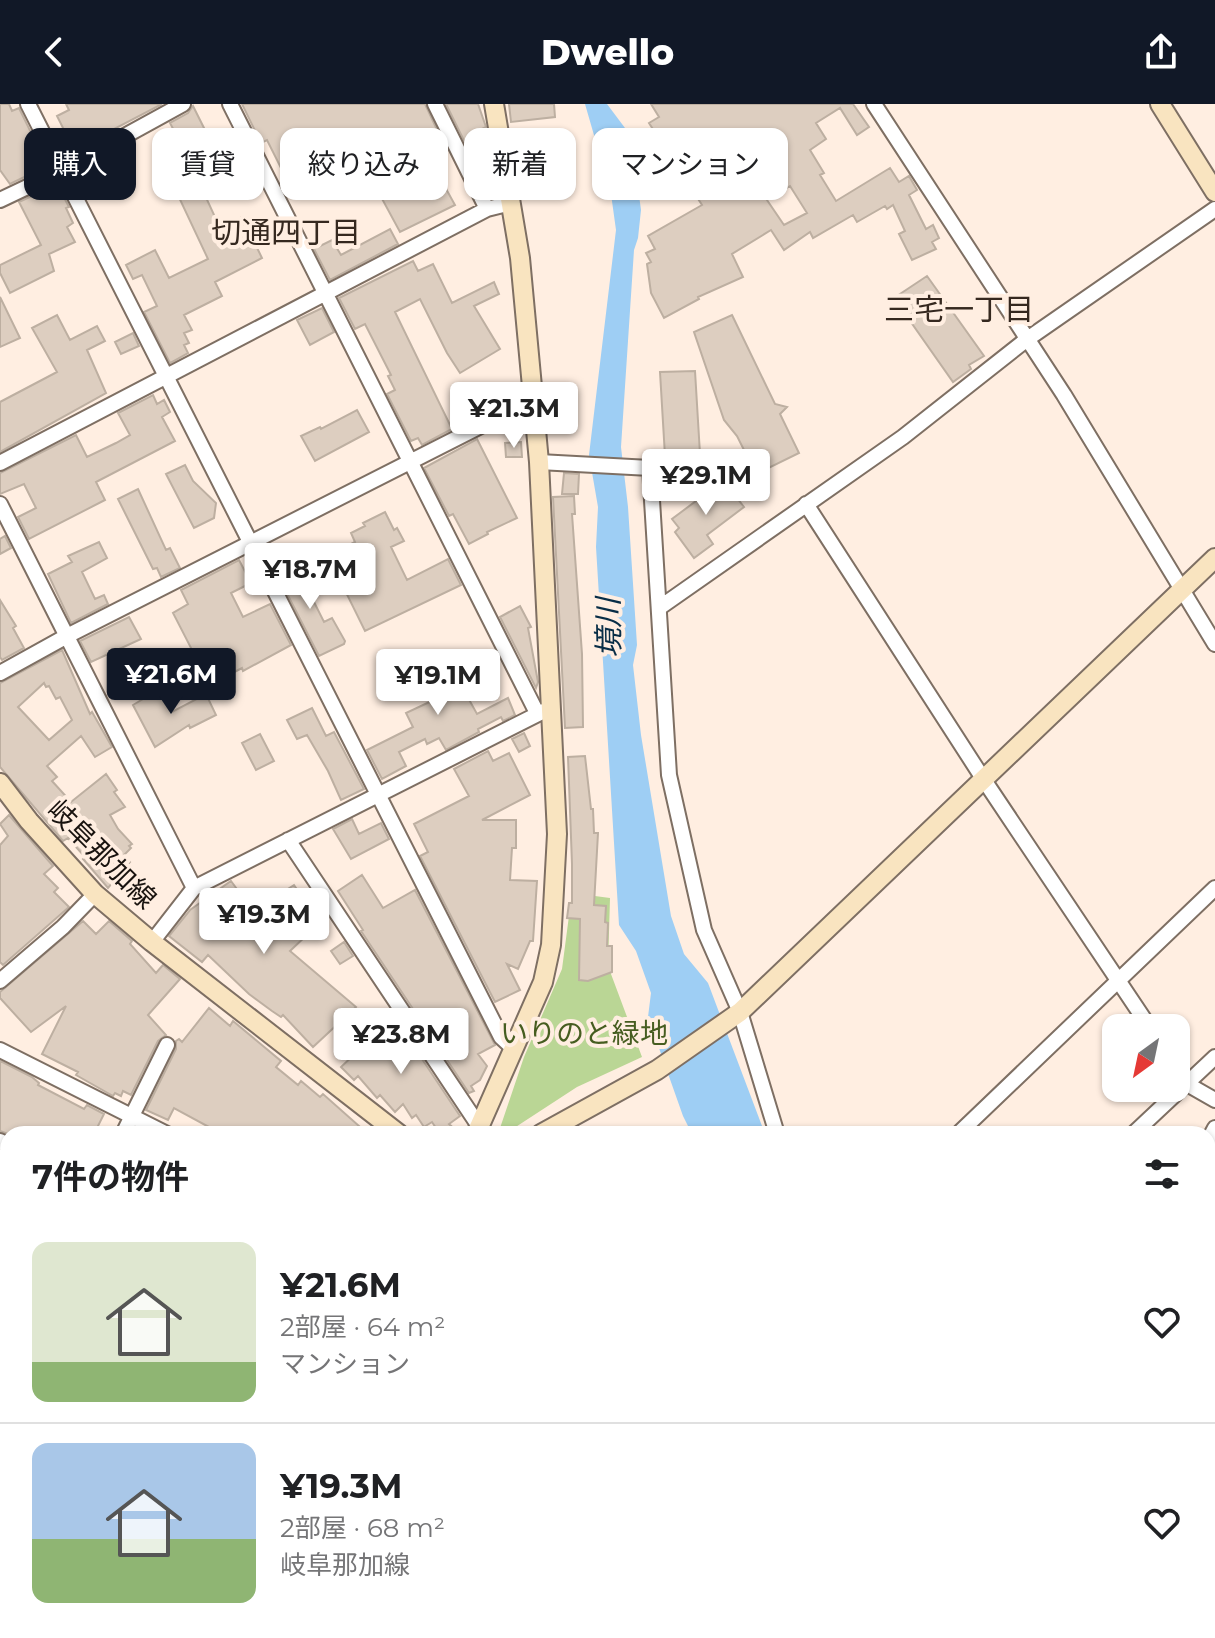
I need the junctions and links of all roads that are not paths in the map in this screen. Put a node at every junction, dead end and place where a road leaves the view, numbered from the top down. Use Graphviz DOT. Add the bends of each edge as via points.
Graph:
graph roads {
  1 [pos="28,104"];
  2 [pos="183,104"];
  3 [pos="230,104"];
  4 [pos="435,104"];
  5 [pos="494,104"];
  6 [pos="874,104"];
  7 [pos="1160,104"];
  8 [pos="40,128"];
  9 [pos="136,130"];
  10 [pos="24,189"];
  11 [pos="1215,192"];
  12 [pos="0,200"];
  13 [pos="76,200"];
  14 [pos="511,203"];
  15 [pos="487,209"];
  16 [pos="1215,209"];
  17 [pos="325,293"];
  18 [pos="1026,340"];
  19 [pos="165,376"];
  20 [pos="534,405"];
  21 [pos="412,460"];
  22 [pos="539,462"];
  23 [pos="0,463"];
  24 [pos="0,504"];
  25 [pos="806,504"];
  26 [pos="250,545"];
  27 [pos="1215,558"];
  28 [pos="1182,593"];
  29 [pos="659,608"];
  30 [pos="67,636"];
  31 [pos="1215,644"];
  32 [pos="0,673"];
  33 [pos="545,710"];
  34 [pos="984,780"];
  35 [pos="0,783"];
  36 [pos="377,795"];
  37 [pos="288,840"];
  38 [pos="194,888"];
  39 [pos="1215,888"];
  40 [pos="95,894"];
  41 [pos="152,942"];
  42 [pos="0,981"];
  43 [pos="1118,981"];
  44 [pos="1140,1014"];
  45 [pos="736,1016"];
  46 [pos="167,1045"];
  47 [pos="513,1048"];
  48 [pos="0,1050"];
  49 [pos="1215,1057"];
  50 [pos="1190,1081"];
  51 [pos="1190,1086"];
  52 [pos="1215,1100"];
  53 [pos="1168,1102"];
  54 [pos="132,1116"];
  55 [pos="127,1126"];
  56 [pos="151,1126"];
  57 [pos="389,1126"];
  58 [pos="475,1126"];
  59 [pos="480,1126"];
  60 [pos="556,1126"];
  61 [pos="774,1126"];
  62 [pos="966,1126"];
  63 [pos="1142,1126"];
  1 -- 8 [label="street"];
  2 -- 9 [label="street"];
  3 -- 17 [label="street"];
  4 -- 15 [label="street"];
  5 -- 14 [label="street"];
  6 -- 18 [label="street"];
  7 -- 11 [label="street"];
  10 -- 12 [label="street"];
  13 -- 19 [label="street"];
  14 -- 15 [label="street"];
  14 -- 20 [label="street"];
  15 -- 17 [label="street"];
  16 -- 18 [label="street"];
  17 -- 19 [label="street"];
  17 -- 21 [label="street"];
  18 -- 25 [label="street" via="903,437"];
  18 -- 28 [label="street"];
  19 -- 23 [label="street"];
  19 -- 26 [label="street"];
  20 -- 21 [label="street" via="520,406"];
  20 -- 22 [label="street"];
  21 -- 26 [label="street"];
  21 -- 33 [label="street"];
  22 -- 29 [label="street" via="650,468"];
  22 -- 33 [label="street"];
  24 -- 30 [label="street"];
  25 -- 29 [label="street"];
  25 -- 34 [label="street"];
  26 -- 30 [label="street"];
  26 -- 36 [label="street"];
  27 -- 28 [label="street"];
  28 -- 31 [label="street"];
  28 -- 34 [label="street"];
  29 -- 45 [label="street" via="669,775 704,930"];
  30 -- 32 [label="street"];
  30 -- 38 [label="street"];
  33 -- 36 [label="street"];
  33 -- 47 [label="street" via="557,834 551,945 543,982"];
  34 -- 43 [label="street"];
  34 -- 45 [label="street"];
  35 -- 40 [label="street, 岐阜那加線"];
  36 -- 37 [label="street"];
  36 -- 47 [label="street" via="501,1037"];
  37 -- 38 [label="street"];
  37 -- 58 [label="street"];
  38 -- 41 [label="street"];
  39 -- 43 [label="street"];
  40 -- 41 [label="street, 岐阜那加線"];
  40 -- 42 [label="street"];
  41 -- 57 [label="street, 岐阜那加線"];
  43 -- 44 [label="street"];
  43 -- 62 [label="street"];
  45 -- 60 [label="street" via="657,1070"];
  45 -- 61 [label="street"];
  46 -- 54 [label="street"];
  47 -- 59 [label="street"];
  48 -- 54 [label="street"];
  49 -- 50 [label="street"];
  51 -- 52 [label="street"];
  53 -- 63 [label="street"];
  54 -- 55 [label="street"];
  54 -- 56 [label="street"];
}
